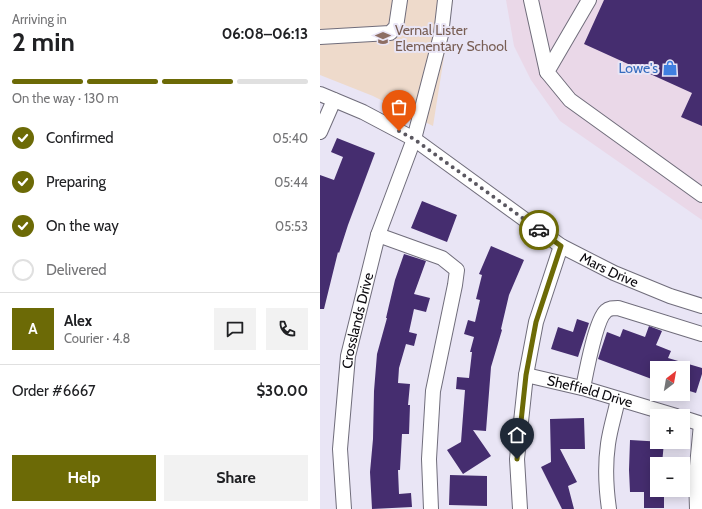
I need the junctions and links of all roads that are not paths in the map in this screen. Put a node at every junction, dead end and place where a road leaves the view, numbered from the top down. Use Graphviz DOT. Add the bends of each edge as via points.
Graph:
graph roads {
  1 [pos="400,0"];
  2 [pos="445,0"];
  3 [pos="531,0"];
  4 [pos="589,0"];
  5 [pos="320,37"];
  6 [pos="547,72"];
  7 [pos="320,94"];
  8 [pos="334,100"];
  9 [pos="320,132"];
  10 [pos="414,139"];
  11 [pos="702,195"];
  12 [pos="378,235"];
  13 [pos="561,246"];
  14 [pos="702,306"];
  15 [pos="702,334"];
  16 [pos="526,375"];
  17 [pos="583,388"];
  18 [pos="618,399"];
  19 [pos="652,409"];
  20 [pos="690,420"];
  21 [pos="702,424"];
  22 [pos="344,509"];
  23 [pos="431,509"];
  24 [pos="520,509"];
  25 [pos="609,509"];
  26 [pos="697,509"];
  1 -- 5 [label="street" via="396,27 390,33"];
  2 -- 10 [label="street, Crosslands Drive" via="441,35"];
  3 -- 6 [label="street"];
  4 -- 6 [label="street"];
  6 -- 11 [label="street" via="570,100"];
  7 -- 8 [label="street, Mars Drive"];
  8 -- 9 [label="street"];
  8 -- 10 [label="street, Mars Drive"];
  10 -- 12 [label="street, Crosslands Drive"];
  10 -- 13 [label="street, Mars Drive"];
  12 -- 22 [label="street, Crosslands Drive" via="348,356 340,449"];
  12 -- 23 [label="street" via="442,258 457,270 433,391 429,459"];
  13 -- 14 [label="street, Mars Drive" via="614,273"];
  13 -- 16 [label="street" via="536,322"];
  15 -- 17 [label="street" via="618,308 610,309 605,312 599,325"];
  16 -- 17 [label="street, Sheffield Drive"];
  16 -- 24 [label="street" via="517,459"];
  17 -- 18 [label="street, Sheffield Drive"];
  18 -- 19 [label="street, Sheffield Drive"];
  18 -- 25 [label="street" via="608,444"];
  20 -- 21 [label="street"];
  21 -- 26 [label="street" via="696,477"];
}
